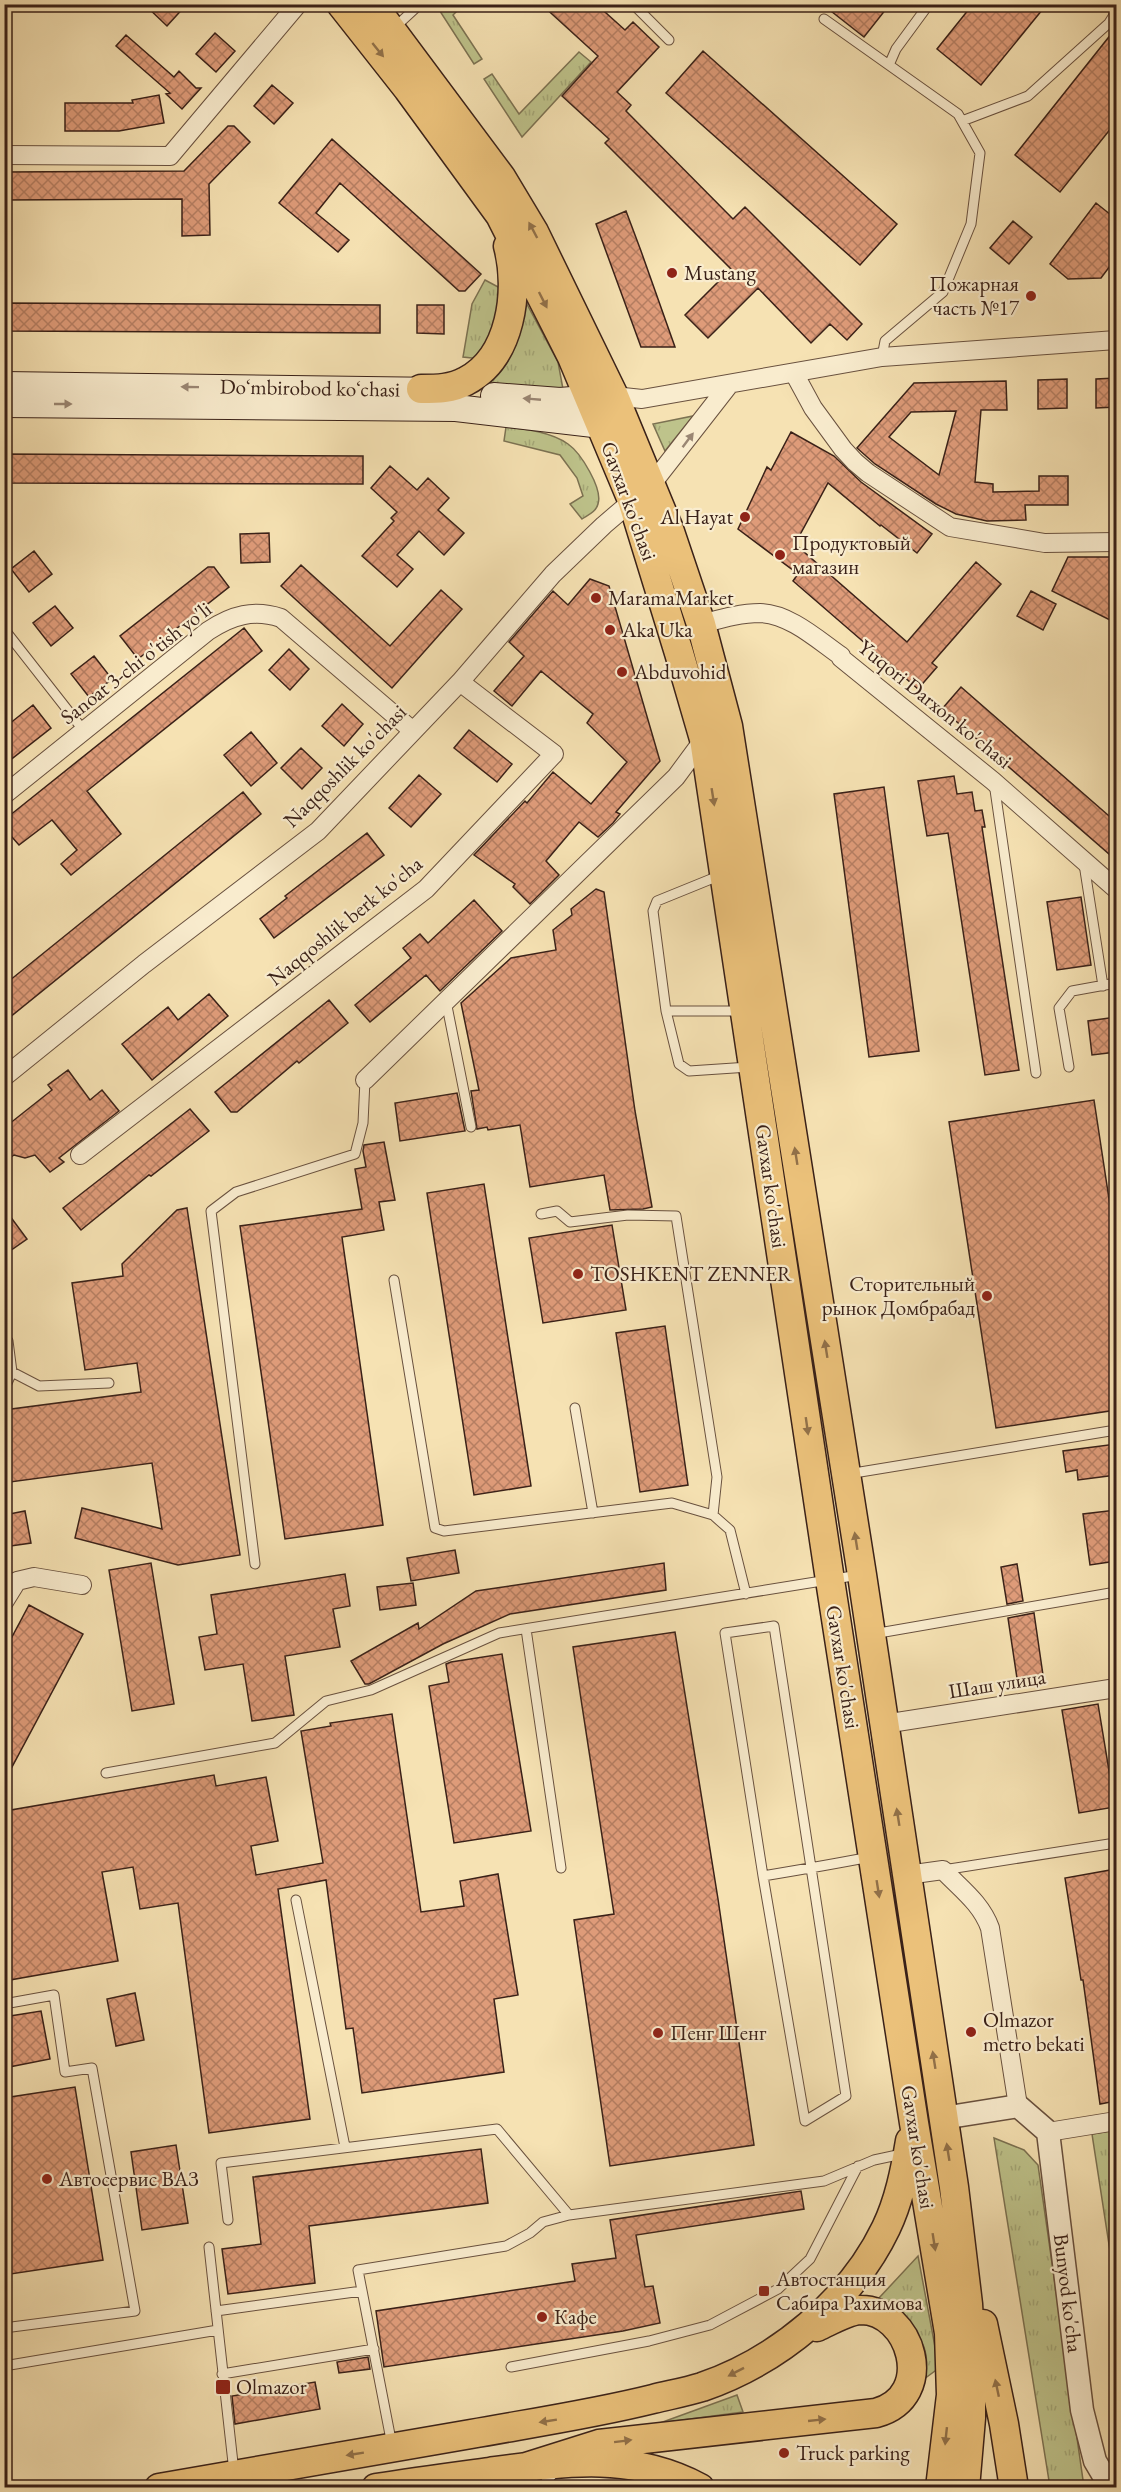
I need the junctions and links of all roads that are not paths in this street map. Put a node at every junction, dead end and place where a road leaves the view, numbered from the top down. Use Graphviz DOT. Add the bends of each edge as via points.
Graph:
graph roads {
  1 [pos="298,4"];
  2 [pos="341,4"];
  3 [pos="372,4"];
  4 [pos="420,4"];
  5 [pos="633,4"];
  6 [pos="930,4"];
  7 [pos="1116,12"];
  8 [pos="824,19"];
  9 [pos="392,31"];
  10 [pos="669,40"];
  11 [pos="889,64"];
  12 [pos="962,121"];
  13 [pos="4,155"];
  14 [pos="500,215"];
  15 [pos="1116,340"];
  16 [pos="882,357"];
  17 [pos="794,373"];
  18 [pos="4,385"];
  19 [pos="729,385"];
  20 [pos="421,389"];
  21 [pos="4,404"];
  22 [pos="613,408"];
  23 [pos="641,492"];
  24 [pos="1116,542"];
  25 [pos="701,624"];
  26 [pos="4,629"];
  27 [pos="459,682"];
  28 [pos="84,731"];
  29 [pos="413,732"];
  30 [pos="704,739"];
  31 [pos="993,781"];
  32 [pos="4,795"];
  33 [pos="1083,861"];
  34 [pos="737,868"];
  35 [pos="1116,889"];
  36 [pos="1116,983"];
  37 [pos="1103,986"];
  38 [pos="446,1001"];
  39 [pos="666,1011"];
  40 [pos="759,1012"];
  41 [pos="767,1065"];
  42 [pos="1070,1067"];
  43 [pos="1036,1072"];
  44 [pos="4,1077"];
  45 [pos="364,1080"];
  46 [pos="471,1127"];
  47 [pos="80,1155"];
  48 [pos="541,1214"];
  49 [pos="394,1280"];
  50 [pos="4,1336"];
  51 [pos="12,1372"];
  52 [pos="109,1383"];
  53 [pos="4,1390"];
  54 [pos="575,1408"];
  55 [pos="1116,1430"];
  56 [pos="846,1474"];
  57 [pos="593,1513"];
  58 [pos="713,1515"];
  59 [pos="255,1564"];
  60 [pos="862,1575"];
  61 [pos="830,1580"];
  62 [pos="82,1585"];
  63 [pos="1116,1592"];
  64 [pos="746,1594"];
  65 [pos="4,1602"];
  66 [pos="526,1629"];
  67 [pos="871,1634"];
  68 [pos="1116,1688"];
  69 [pos="884,1724"];
  70 [pos="106,1773"];
  71 [pos="1109,1844"];
  72 [pos="873,1857"];
  73 [pos="561,1868"];
  74 [pos="810,1868"];
  75 [pos="943,1870"];
  76 [pos="907,1875"];
  77 [pos="764,1876"];
  78 [pos="296,1900"];
  79 [pos="4,2004"];
  80 [pos="1018,2106"];
  81 [pos="943,2118"];
  82 [pos="1116,2121"];
  83 [pos="914,2123"];
  84 [pos="1048,2132"];
  85 [pos="345,2147"];
  86 [pos="908,2152"];
  87 [pos="858,2166"];
  88 [pos="954,2187"];
  89 [pos="569,2216"];
  90 [pos="228,2220"];
  91 [pos="209,2247"];
  92 [pos="362,2291"];
  93 [pos="216,2311"];
  94 [pos="4,2328"];
  95 [pos="218,2330"];
  96 [pos="785,2342"];
  97 [pos="374,2349"];
  98 [pos="4,2366"];
  99 [pos="511,2367"];
  100 [pos="222,2374"];
  101 [pos="393,2448"];
  102 [pos="234,2475"];
  103 [pos="533,2477"];
  104 [pos="159,2487"];
  105 [pos="376,2487"];
  106 [pos="700,2487"];
  107 [pos="940,2487"];
  108 [pos="965,2487"];
  109 [pos="1014,2487"];
  110 [pos="1111,2487"];
  1 -- 13 [label="street" via="170,156"];
  2 -- 14 [label="main road, Gavxar ko'chasi, one-way"];
  3 -- 9 [label="main road, Gavxar ko'chasi"];
  4 -- 9 [label="lane"];
  5 -- 10 [label="lane"];
  6 -- 11 [label="lane"];
  7 -- 12 [label="lane" via="1109,23 1028,96"];
  8 -- 11 [label="lane"];
  22 -- 9 [label="main road, Gavxar ko'chasi, one-way" via="518,205"];
  11 -- 12 [label="lane" via="958,114"];
  12 -- 16 [label="lane" via="980,153 971,224 943,292 885,341"];
  14 -- 20 [label="main road" via="513,283 510,312 498,349 489,364 466,381"];
  14 -- 22 [label="main road, Gavxar ko'chasi, one-way" via="572,357"];
  15 -- 16 [label="street"];
  16 -- 17 [label="street"];
  17 -- 19 [label="street"];
  17 -- 24 [label="street" via="813,408 855,462 950,527 1045,543"];
  20 -- 18 [label="main road, Doʻmbirobod koʻchasi, one-way"];
  19 -- 22 [label="street"];
  23 -- 19 [label="street, Naqqoshlik ko'chasi, one-way"];
  22 -- 20 [label="main road, Doʻmbirobod koʻchasi, one-way"];
  21 -- 22 [label="main road, Doʻmbirobod koʻchasi, one-way" via="456,408 551,419"];
  22 -- 23 [label="main road, Gavxar ko'chasi"];
  23 -- 25 [label="main road, Gavxar ko'chasi" via="669,529"];
  23 -- 27 [label="street, Naqqoshlik ko'chasi" via="553,574"];
  23 -- 30 [label="main road, Gavxar ko'chasi"];
  25 -- 31 [label="street, Yuqori Darxon ko'chasi" via="744,614 780,617 841,656"];
  25 -- 34 [label="main road, Gavxar ko'chasi" via="728,726"];
  26 -- 28 [label="lane"];
  27 -- 29 [label="street, Naqqoshlik ko'chasi"];
  27 -- 47 [label="street, Naqqoshlik berk ko'cha" via="554,754 426,889"];
  28 -- 29 [label="street, Sanoat 3-chi o'tish yo'li" via="226,619 265,613 281,618"];
  28 -- 32 [label="street, Sanoat 3-chi o'tish yo'li"];
  29 -- 44 [label="street, Naqqoshlik ko'chasi" via="318,831"];
  30 -- 34 [label="main road, Gavxar ko'chasi, one-way"];
  30 -- 38 [label="street" via="676,777"];
  31 -- 33 [label="street, Yuqori Darxon ko'chasi"];
  31 -- 43 [label="lane"];
  33 -- 35 [label="street, Yuqori Darxon ko'chasi"];
  33 -- 37 [label="lane"];
  34 -- 39 [label="lane" via="657,900 653,911"];
  34 -- 40 [label="main road, Gavxar ko'chasi"];
  36 -- 37 [label="lane"];
  37 -- 42 [label="lane" via="1072,991 1059,1008"];
  38 -- 45 [label="street"];
  38 -- 46 [label="lane"];
  39 -- 40 [label="lane"];
  39 -- 41 [label="lane" via="679,1064 689,1071"];
  40 -- 41 [label="main road, Gavxar ko'chasi"];
  56 -- 41 [label="main road, Gavxar ko'chasi, one-way"];
  41 -- 61 [label="main road, Gavxar ko'chasi, one-way"];
  45 -- 59 [label="lane" via="363,1123 355,1154 236,1191 211,1211"];
  48 -- 58 [label="lane" via="557,1211 570,1222 628,1215 676,1216 717,1477"];
  49 -- 57 [label="lane" via="435,1528 444,1531"];
  50 -- 51 [label="lane"];
  51 -- 52 [label="lane" via="39,1386"];
  51 -- 53 [label="lane"];
  54 -- 57 [label="lane"];
  55 -- 56 [label="lane"];
  60 -- 56 [label="main road, Gavxar ko'chasi, one-way"];
  57 -- 58 [label="lane" via="672,1503"];
  58 -- 64 [label="lane" via="730,1530"];
  60 -- 61 [label="lane"];
  60 -- 67 [label="main road, Gavxar ko'chasi"];
  61 -- 64 [label="lane"];
  61 -- 72 [label="main road, Gavxar ko'chasi"];
  62 -- 65 [label="street" via="34,1577 17,1581"];
  63 -- 67 [label="lane"];
  64 -- 66 [label="lane"];
  66 -- 70 [label="lane" via="499,1633 371,1690 326,1701 275,1743"];
  66 -- 73 [label="lane"];
  67 -- 69 [label="main road, Gavxar ko'chasi"];
  68 -- 69 [label="street, Шаш улица"];
  76 -- 69 [label="main road, Gavxar ko'chasi, one-way"];
  71 -- 75 [label="lane"];
  72 -- 74 [label="lane"];
  72 -- 83 [label="main road, Gavxar ko'chasi, one-way"];
  74 -- 77 [label="lane"];
  74 -- 77 [label="lane" via="846,2096 805,2121"];
  74 -- 77 [label="lane" via="774,1626 725,1633"];
  75 -- 76 [label="street"];
  75 -- 80 [label="street" via="978,1905 990,1928"];
  81 -- 76 [label="main road, Gavxar ko'chasi, one-way"];
  78 -- 85 [label="lane"];
  79 -- 94 [label="lane" via="54,1995 65,2072 92,2068 135,2311"];
  80 -- 81 [label="street"];
  80 -- 84 [label="street"];
  81 -- 83 [label="main road"];
  88 -- 81 [label="main road, Gavxar ko'chasi, one-way"];
  82 -- 84 [label="street"];
  83 -- 86 [label="main road"];
  83 -- 107 [label="main road, Gavxar ko'chasi, one-way" via="951,2358 951,2395"];
  84 -- 110 [label="street, Bunyod ko'cha" via="1082,2410 1095,2461"];
  85 -- 89 [label="lane" via="497,2129"];
  85 -- 90 [label="lane" via="221,2163"];
  86 -- 87 [label="lane"];
  86 -- 96 [label="main road" via="892,2214 865,2264 834,2301"];
  87 -- 89 [label="lane" via="824,2181"];
  87 -- 99 [label="lane" via="810,2259 778,2289 710,2325 649,2341"];
  88 -- 108 [label="main road, Gavxar ko'chasi" via="971,2355"];
  109 -- 88 [label="main road, one-way"];
  89 -- 92 [label="lane" via="543,2222 506,2246 358,2270"];
  91 -- 93 [label="lane"];
  92 -- 93 [label="lane"];
  92 -- 97 [label="lane"];
  93 -- 95 [label="lane"];
  95 -- 98 [label="lane"];
  95 -- 100 [label="lane"];
  96 -- 101 [label="main road, one-way" via="737,2372 700,2388 559,2420"];
  103 -- 96 [label="main road, one-way" via="599,2444 876,2413 897,2403 911,2379 911,2357 903,2338 890,2322 873,2312 849,2313"];
  97 -- 100 [label="lane"];
  97 -- 101 [label="lane"];
  100 -- 102 [label="lane"];
  101 -- 102 [label="main road, one-way"];
  102 -- 104 [label="main road"];
  103 -- 105 [label="main road"];
  103 -- 106 [label="main road" via="564,2462 637,2465"];
}
